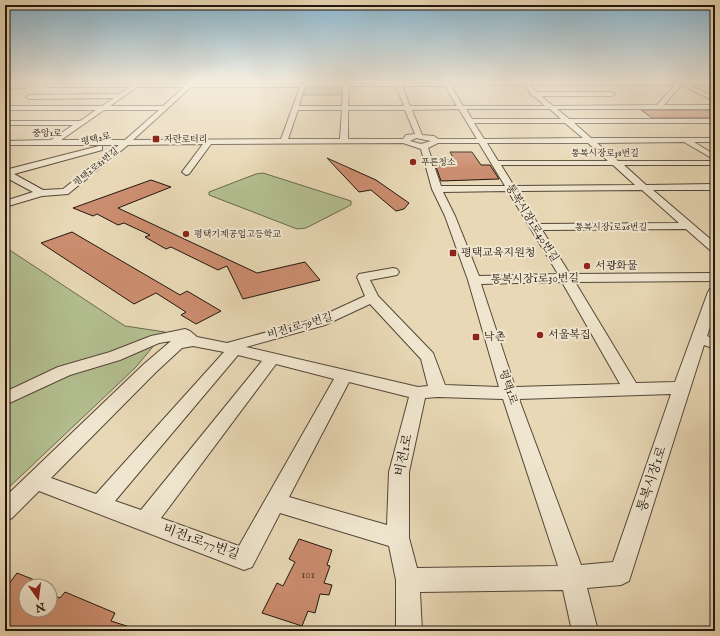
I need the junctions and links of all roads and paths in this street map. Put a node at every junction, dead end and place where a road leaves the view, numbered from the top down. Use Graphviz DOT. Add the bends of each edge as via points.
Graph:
graph roads {
  1 [pos="99,111"];
  2 [pos="159,111"];
  3 [pos="295,111"];
  4 [pos="346,111"];
  5 [pos="409,111"];
  6 [pos="462,111"];
  7 [pos="555,111"];
  8 [pos="639,111"];
  9 [pos="469,121"];
  10 [pos="566,121"];
  11 [pos="656,121"];
  12 [pos="715,121"];
  13 [pos="5,123"];
  14 [pos="80,123"];
  15 [pos="588,140"];
  16 [pos="686,140"];
  17 [pos="715,140"];
  18 [pos="284,141"];
  19 [pos="344,141"];
  20 [pos="426,141"];
  21 [pos="481,141"];
  22 [pos="127,142"];
  23 [pos="209,142"];
  24 [pos="9,143"];
  25 [pos="52,143"];
  26 [pos="5,148"];
  27 [pos="715,158"];
  28 [pos="496,163"];
  29 [pos="614,163"];
  30 [pos="715,163"];
  31 [pos="186,172"];
  32 [pos="5,174"];
  33 [pos="715,187"];
  34 [pos="510,188"];
  35 [pos="642,188"];
  36 [pos="437,189"];
  37 [pos="41,192"];
  38 [pos="6,204"];
  39 [pos="688,226"];
  40 [pos="534,227"];
  41 [pos="715,249"];
  42 [pos="393,272"];
  43 [pos="715,277"];
  44 [pos="566,278"];
  45 [pos="474,280"];
  46 [pos="715,292"];
  47 [pos="372,298"];
  48 [pos="193,341"];
  49 [pos="706,341"];
  50 [pos="232,348"];
  51 [pos="272,359"];
  52 [pos="344,376"];
  53 [pos="681,388"];
  54 [pos="631,389"];
  55 [pos="428,392"];
  56 [pos="509,393"];
  57 [pos="5,399"];
  58 [pos="36,481"];
  59 [pos="275,502"];
  60 [pos="99,505"];
  61 [pos="5,511"];
  62 [pos="146,522"];
  63 [pos="398,538"];
  64 [pos="572,578"];
  65 [pos="408,580"];
  66 [pos="409,631"];
  67 [pos="584,631"];
  1 -- 14 [label="street"];
  2 -- 22 [label="street, 평택2로"];
  3 -- 18 [label="street"];
  4 -- 19 [label="street"];
  5 -- 20 [label="street, 평택1로"];
  6 -- 9 [label="street, 통복시장1로40번길"];
  7 -- 10 [label="street"];
  8 -- 11 [label="street"];
  9 -- 10 [label="street"];
  9 -- 21 [label="street, 통복시장1로40번길"];
  10 -- 11 [label="street"];
  10 -- 15 [label="street"];
  11 -- 12 [label="street"];
  11 -- 16 [label="street"];
  13 -- 14 [label="street"];
  14 -- 25 [label="street"];
  15 -- 16 [label="street"];
  15 -- 21 [label="street"];
  15 -- 29 [label="street"];
  16 -- 17 [label="street"];
  16 -- 27 [label="street"];
  18 -- 19 [label="street, 중앙1로"];
  18 -- 23 [label="street, 중앙1로"];
  19 -- 20 [label="street, 중앙1로" via="405,141 409,137"];
  20 -- 21 [label="street"];
  20 -- 36 [label="street, 평택1로"];
  21 -- 28 [label="street, 통복시장1로40번길"];
  22 -- 23 [label="street, 중앙1로"];
  22 -- 25 [label="street, 중앙1로"];
  22 -- 32 [label="street, 평택2로"];
  22 -- 37 [label="street, 평택2로81번길" via="65,192"];
  23 -- 31 [label="street"];
  24 -- 25 [label="street, 중앙1로"];
  24 -- 26 [label="street"];
  28 -- 29 [label="street, 통복시장로38번길"];
  28 -- 34 [label="street, 통복시장1로40번길"];
  29 -- 30 [label="street, 통복시장로38번길"];
  29 -- 35 [label="street"];
  32 -- 37 [label="street, 평택2로81번길"];
  33 -- 35 [label="street"];
  34 -- 35 [label="street"];
  34 -- 36 [label="street"];
  34 -- 40 [label="street, 통복시장1로40번길"];
  35 -- 39 [label="street"];
  36 -- 45 [label="street, 평택1로"];
  37 -- 38 [label="street, 평택2로81번길"];
  39 -- 40 [label="street, 통복시장1로26번길"];
  39 -- 41 [label="street"];
  40 -- 44 [label="street, 통복시장1로40번길"];
  42 -- 47 [label="street" via="363,277"];
  43 -- 44 [label="street, 통복시장1로30번길"];
  44 -- 45 [label="street, 통복시장1로30번길"];
  44 -- 54 [label="street, 통복시장1로40번길"];
  45 -- 56 [label="street, 평택1로"];
  46 -- 49 [label="street, 통복시장1로"];
  47 -- 50 [label="street, 비전1로79번길" via="313,324"];
  47 -- 55 [label="street" via="428,358"];
  48 -- 50 [label="street"];
  48 -- 57 [label="street" via="185,334 156,339 115,356 64,371"];
  48 -- 58 [label="street" via="177,344 150,368"];
  49 -- 53 [label="street, 통복시장1로"];
  50 -- 51 [label="street"];
  50 -- 60 [label="street"];
  51 -- 52 [label="street"];
  51 -- 62 [label="street, 비전1로77번길"];
  52 -- 55 [label="street"];
  52 -- 59 [label="street, 비전1로77번길"];
  53 -- 54 [label="street"];
  53 -- 64 [label="street, 통복시장1로" via="621,573"];
  54 -- 56 [label="street"];
  55 -- 56 [label="street"];
  55 -- 63 [label="street, 비전1로" via="399,472"];
  56 -- 64 [label="street, 평택1로"];
  58 -- 60 [label="street"];
  58 -- 61 [label="street"];
  59 -- 62 [label="street, 비전1로77번길" via="244,559"];
  59 -- 63 [label="street"];
  60 -- 62 [label="street"];
  63 -- 65 [label="street, 비전1로"];
  64 -- 65 [label="street"];
  64 -- 67 [label="street, 평택1로"];
  65 -- 66 [label="street, 비전1로"];
}
